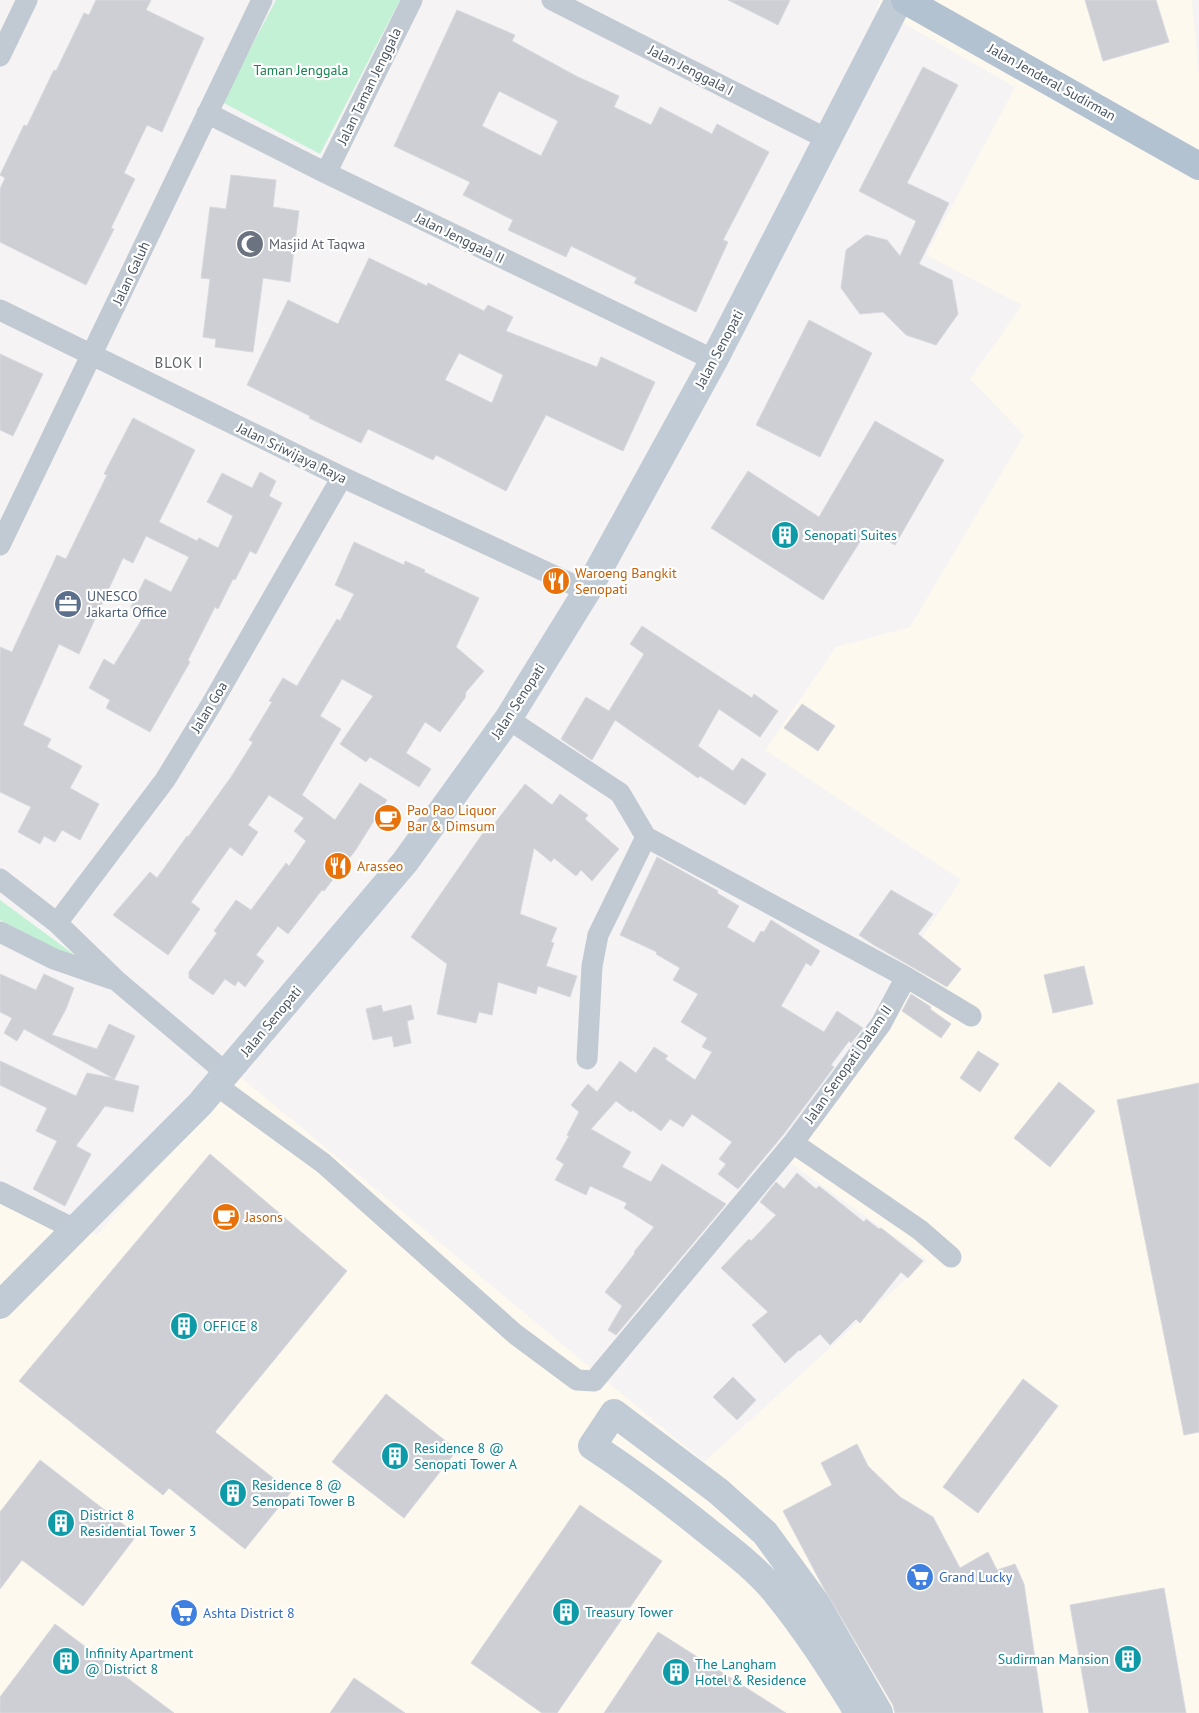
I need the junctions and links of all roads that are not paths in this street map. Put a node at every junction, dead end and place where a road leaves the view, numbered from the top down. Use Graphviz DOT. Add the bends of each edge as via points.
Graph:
graph roads {
  1 [pos="27,0"];
  2 [pos="262,0"];
  3 [pos="412,0"];
  4 [pos="552,0"];
  5 [pos="899,0"];
  6 [pos="905,0"];
  7 [pos="0,56"];
  8 [pos="207,113"];
  9 [pos="829,140"];
  10 [pos="1199,166"];
  11 [pos="326,173"];
  12 [pos="0,310"];
  13 [pos="92,355"];
  14 [pos="714,360"];
  15 [pos="342,477"];
  16 [pos="0,545"];
  17 [pos="587,591"];
  18 [pos="508,718"];
  19 [pos="646,837"];
  20 [pos="0,879"];
  21 [pos="57,923"];
  22 [pos="0,932"];
  23 [pos="85,961"];
  24 [pos="906,977"];
  25 [pos="971,1016"];
  26 [pos="587,1058"];
  27 [pos="221,1079"];
  28 [pos="792,1143"];
  29 [pos="0,1192"];
  30 [pos="76,1230"];
  31 [pos="951,1257"];
  32 [pos="0,1305"];
  33 [pos="718,1490"];
  34 [pos="691,1517"];
  35 [pos="857,1713"];
  36 [pos="879,1713"];
  1 -- 7 [label="street"];
  2 -- 8 [label="street, Jalan Galuh"];
  3 -- 11 [label="street, Jalan Taman Jenggala"];
  4 -- 9 [label="street, Jalan Jenggala I"];
  5 -- 9 [label="main road, Jalan Senopati"];
  6 -- 10 [label="main road, Jalan Jenderal Sudirman"];
  8 -- 11 [label="street, Jalan Jenggala II"];
  8 -- 13 [label="street, Jalan Galuh"];
  9 -- 14 [label="main road, Jalan Senopati"];
  11 -- 14 [label="street, Jalan Jenggala II"];
  12 -- 13 [label="street, Jalan Sriwijaya Raya"];
  13 -- 15 [label="street, Jalan Sriwijaya Raya"];
  13 -- 16 [label="street, Jalan Galuh"];
  14 -- 17 [label="main road, Jalan Senopati"];
  15 -- 17 [label="street, Jalan Sriwijaya Raya"];
  15 -- 21 [label="street, Jalan Goa" via="165,780"];
  17 -- 18 [label="main road, Jalan Senopati"];
  18 -- 19 [label="street" via="620,793"];
  18 -- 27 [label="main road, Jalan Senopati" via="405,862"];
  19 -- 24 [label="street"];
  19 -- 26 [label="street" via="598,935 592,966"];
  20 -- 21 [label="street"];
  21 -- 23 [label="street"];
  22 -- 23 [label="street" via="54,959"];
  23 -- 27 [label="street" via="116,981"];
  24 -- 25 [label="street"];
  24 -- 28 [label="street, Jalan Senopati Dalam II" via="881,1024"];
  27 -- 28 [label="street, Jalan Senopati Dalam II" via="323,1163 516,1334 578,1380 594,1381"];
  27 -- 30 [label="main road, Jalan Senopati"];
  28 -- 31 [label="street" via="920,1230"];
  29 -- 30 [label="street"];
  30 -- 32 [label="main road, Jalan Senopati"];
  33 -- 34 [label="main road"];
  33 -- 34 [label="main road" via="614,1413 592,1446"];
  33 -- 36 [label="main road" via="765,1533 816,1603"];
  34 -- 35 [label="main road" via="746,1562 776,1592 828,1664"];
}
